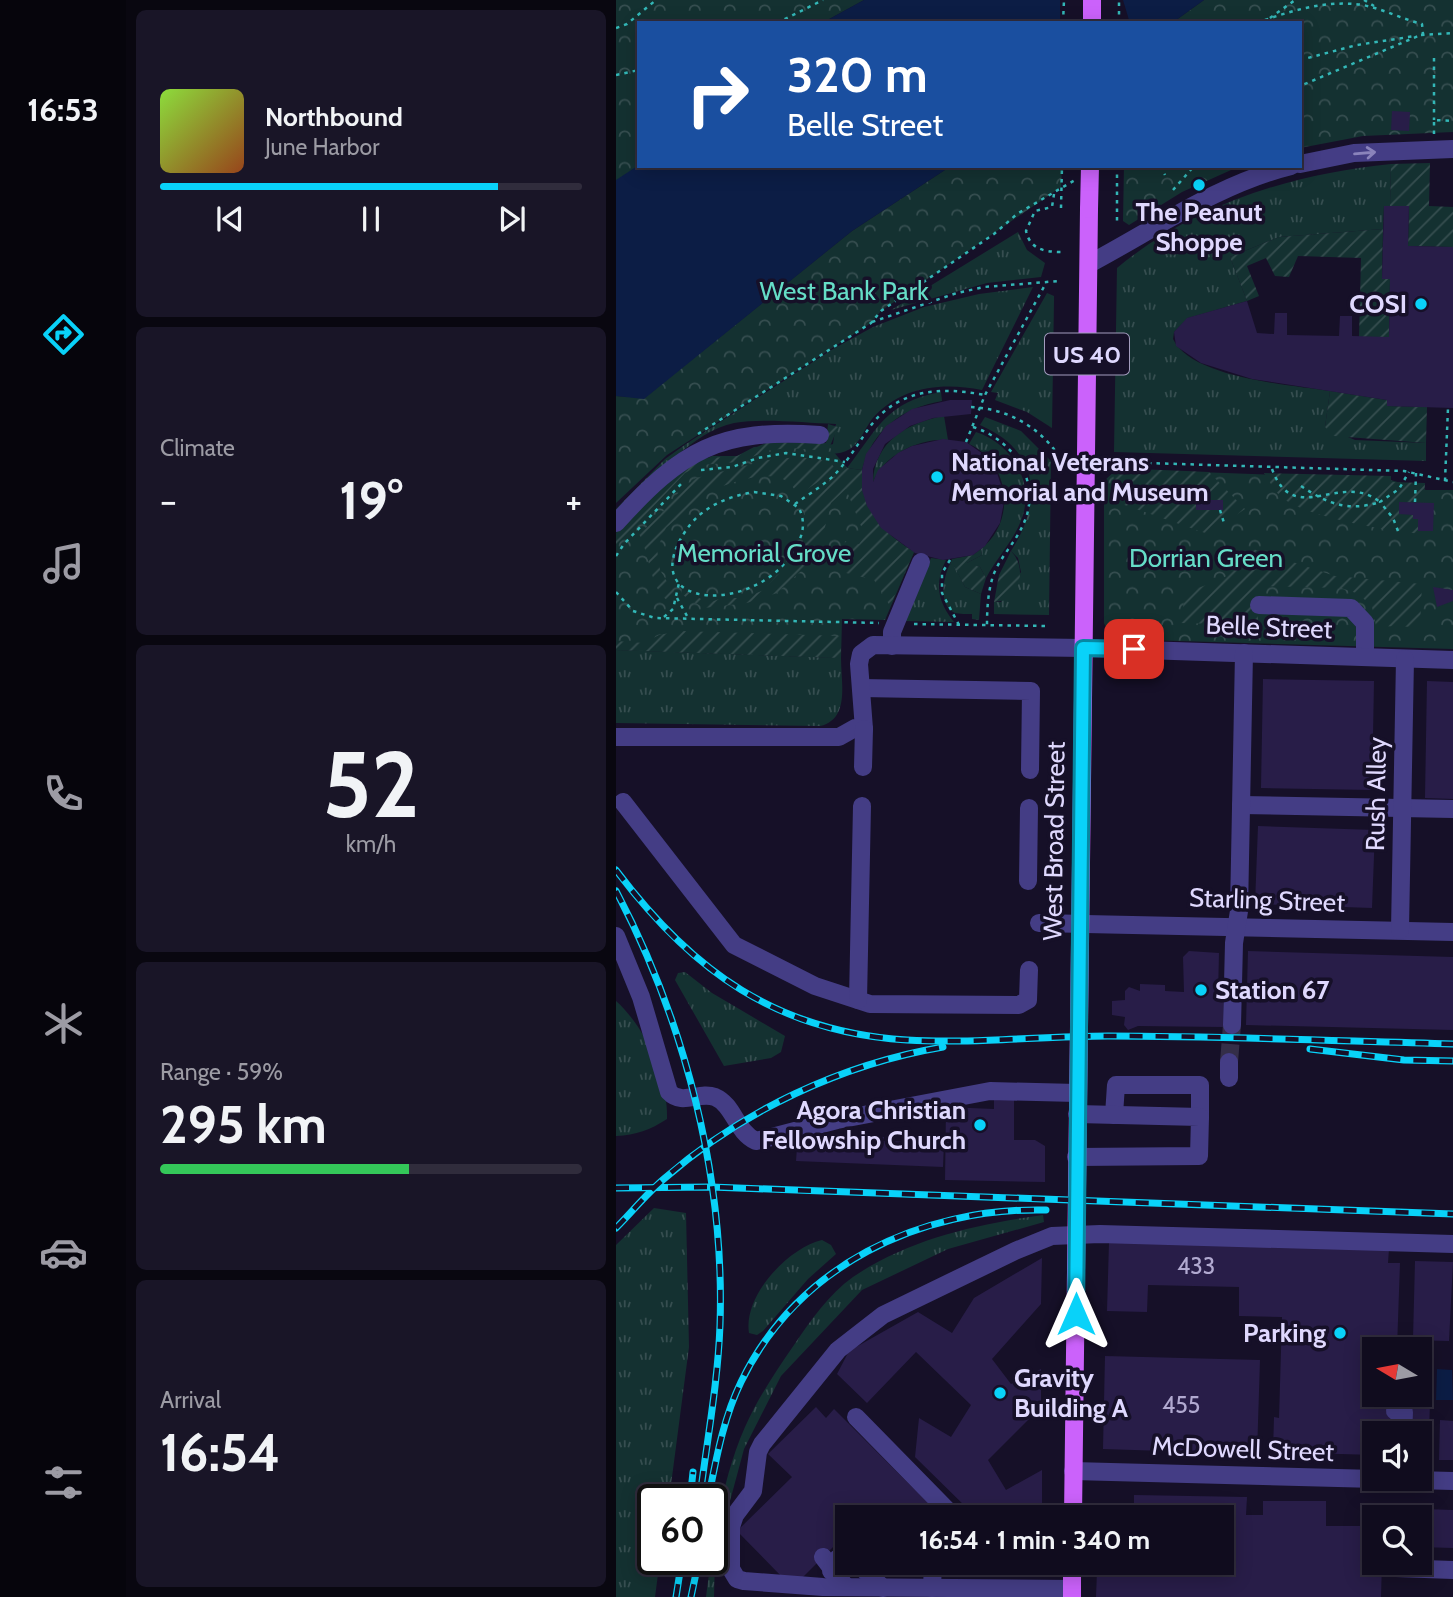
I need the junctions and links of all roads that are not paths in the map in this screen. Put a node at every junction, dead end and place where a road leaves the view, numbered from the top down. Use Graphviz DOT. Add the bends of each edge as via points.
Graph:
graph roads {
  1 [pos="1092,0"];
  2 [pos="1092,21"];
  3 [pos="1453,149"];
  4 [pos="1302,164"];
  5 [pos="1283,168"];
  6 [pos="1087,170"];
  7 [pos="1088,264"];
  8 [pos="820,435"];
  9 [pos="616,523"];
  10 [pos="921,562"];
  11 [pos="1259,605"];
  12 [pos="892,646"];
  13 [pos="1083,648"];
  14 [pos="1244,653"];
  15 [pos="1365,657"];
  16 [pos="1405,659"];
  17 [pos="1453,660"];
  18 [pos="861,688"];
  19 [pos="864,729"];
  20 [pos="616,737"];
  21 [pos="863,767"];
  22 [pos="1030,770"];
  23 [pos="623,802"];
  24 [pos="1241,805"];
  25 [pos="862,806"];
  26 [pos="1029,808"];
  27 [pos="1402,808"];
  28 [pos="1453,809"];
  29 [pos="1028,881"];
  30 [pos="1039,923"];
  31 [pos="1079,923"];
  32 [pos="1236,925"];
  33 [pos="1400,930"];
  34 [pos="1453,932"];
  35 [pos="616,936"];
  36 [pos="1029,970"];
  37 [pos="858,1000"];
  38 [pos="1231,1025"];
  39 [pos="1077,1093"];
  40 [pos="1077,1114"];
  41 [pos="1114,1115"];
  42 [pos="1200,1117"];
  43 [pos="1076,1157"];
  44 [pos="1076,1237"];
  45 [pos="1453,1244"];
  46 [pos="1395,1411"];
  47 [pos="856,1418"];
  48 [pos="1404,1421"];
  49 [pos="1073,1471"];
  50 [pos="1362,1478"];
  51 [pos="1432,1480"];
  52 [pos="1453,1481"];
  53 [pos="942,1505"];
  54 [pos="1073,1505"];
  55 [pos="1432,1570"];
  56 [pos="1453,1570"];
  57 [pos="824,1574"];
  58 [pos="869,1575"];
  59 [pos="933,1575"];
  60 [pos="1072,1575"];
  61 [pos="883,1588"];
  62 [pos="932,1588"];
  63 [pos="958,1593"];
  64 [pos="1072,1593"];
  1 -- 2 [label="main road"];
  4 -- 3 [label="street, one-way" via="1354,153"];
  5 -- 7 [label="street" via="1207,198"];
  6 -- 7 [label="main road, West Broad Street / US 40, bridge"];
  7 -- 13 [label="main road, West Broad Street / US 40"];
  8 -- 9 [label="street" via="747,435 694,453 671,467"];
  10 -- 12 [label="street"];
  11 -- 15 [label="street" via="1351,608 1365,623"];
  12 -- 13 [label="street, Belle Street"];
  12 -- 18 [label="street, Belle Street" via="873,645 861,654"];
  13 -- 14 [label="street, Belle Street"];
  13 -- 31 [label="main road, West Broad Street / US 40"];
  14 -- 15 [label="street, Belle Street"];
  14 -- 24 [label="street"];
  15 -- 16 [label="street, Belle Street"];
  16 -- 17 [label="street, Belle Street"];
  16 -- 27 [label="street, Rush Alley"];
  18 -- 19 [label="street"];
  18 -- 22 [label="street" via="1031,691"];
  19 -- 20 [label="street" via="855,728 839,737"];
  19 -- 21 [label="street"];
  23 -- 37 [label="street" via="734,945 815,986"];
  24 -- 27 [label="street"];
  24 -- 32 [label="street"];
  25 -- 37 [label="street"];
  26 -- 29 [label="street"];
  27 -- 28 [label="street"];
  27 -- 33 [label="street, Rush Alley"];
  30 -- 31 [label="street, Starling Street"];
  31 -- 32 [label="street, Starling Street"];
  31 -- 39 [label="main road, West Broad Street / US 40"];
  32 -- 33 [label="street, Starling Street"];
  32 -- 38 [label="street"];
  33 -- 34 [label="street, Starling Street"];
  35 -- 39 [label="street" via="641,997 669,1092 674,1097 704,1095 723,1102 751,1139 990,1091"];
  36 -- 37 [label="street" via="1028,1000 1019,1005 870,1004"];
  39 -- 40 [label="main road, West Broad Street / US 40"];
  40 -- 41 [label="street"];
  40 -- 43 [label="main road, West Broad Street / US 40"];
  41 -- 42 [label="street"];
  41 -- 42 [label="street" via="1116,1085 1200,1085"];
  42 -- 43 [label="street" via="1199,1156"];
  43 -- 44 [label="main road, West Broad Street / US 40"];
  44 -- 45 [label="street"];
  44 -- 49 [label="main road, West Broad Street / US 40"];
  44 -- 57 [label="street" via="1052,1236 1014,1251 883,1315 838,1350 762,1444 753,1491 731,1527 731,1569 744,1581"];
  46 -- 48 [label="street" via="1404,1412"];
  47 -- 53 [label="street"];
  49 -- 50 [label="street, McDowell Street"];
  49 -- 54 [label="main road, West Broad Street / US 40"];
  51 -- 52 [label="street, McDowell Street"];
  55 -- 56 [label="street"];
  57 -- 61 [label="street" via="846,1587"];
  58 -- 61 [label="street"];
  59 -- 62 [label="street"];
  60 -- 64 [label="main road"];
  61 -- 62 [label="street"];
  62 -- 63 [label="street"];
  63 -- 64 [label="street"];
}
